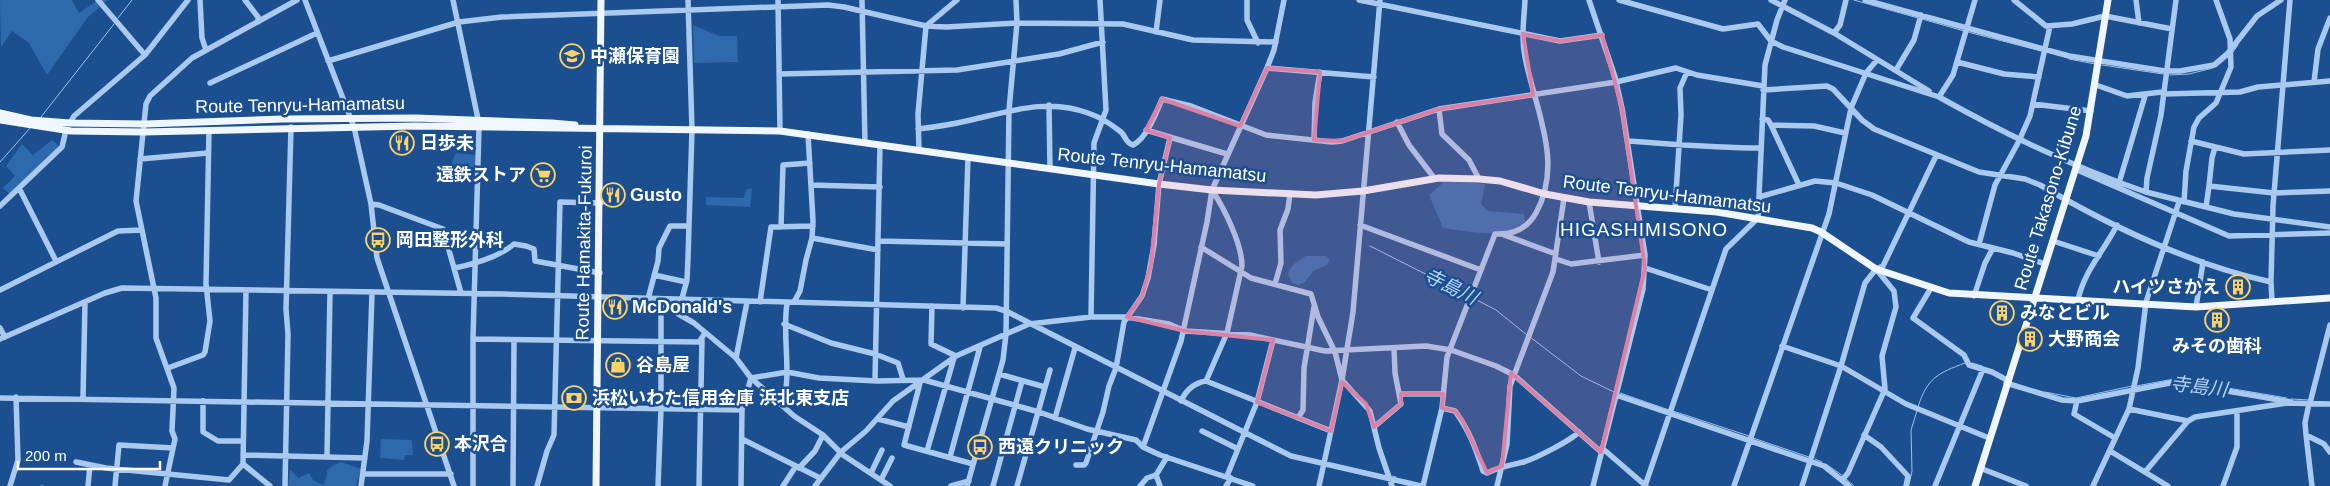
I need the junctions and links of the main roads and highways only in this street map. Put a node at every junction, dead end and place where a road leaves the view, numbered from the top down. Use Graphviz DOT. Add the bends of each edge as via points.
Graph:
graph roads {
  1 [pos="601,0"];
  2 [pos="2108,0"];
  3 [pos="0,113"];
  4 [pos="0,120"];
  5 [pos="29,123"];
  6 [pos="42,124"];
  7 [pos="600,128"];
  8 [pos="2034,296"];
  9 [pos="2330,298"];
  10 [pos="596,486"];
  11 [pos="1975,486"];
  1 -- 7 [label="main road, Route Hamakita-Fukuroi"];
  2 -- 8 [label="main road, Route Takasono-Kibune" via="2091,111"];
  3 -- 5 [label="main road, Route Tenryu-Hamamatsu"];
  4 -- 5 [label="main road, Route Tenryu-Hamamatsu"];
  5 -- 6 [label="main road, Route Tenryu-Hamamatsu"];
  6 -- 7 [label="main road, Route Tenryu-Hamamatsu" via="351,118 478,119"];
  6 -- 7 [label="main road, Route Tenryu-Hamamatsu" via="66,130 143,132 291,127"];
  7 -- 8 [label="main road, Route Tenryu-Hamamatsu" via="808,134 1212,190 1338,194 1435,179 1500,181 1589,202 1758,218 1821,232 1876,269 1931,288 1974,296"];
  7 -- 10 [label="main road, Route Hamakita-Fukuroi"];
  8 -- 9 [label="main road, Route Tenryu-Hamamatsu" via="2196,307"];
  8 -- 11 [label="main road, Route Takasono-Kibune"];
}
